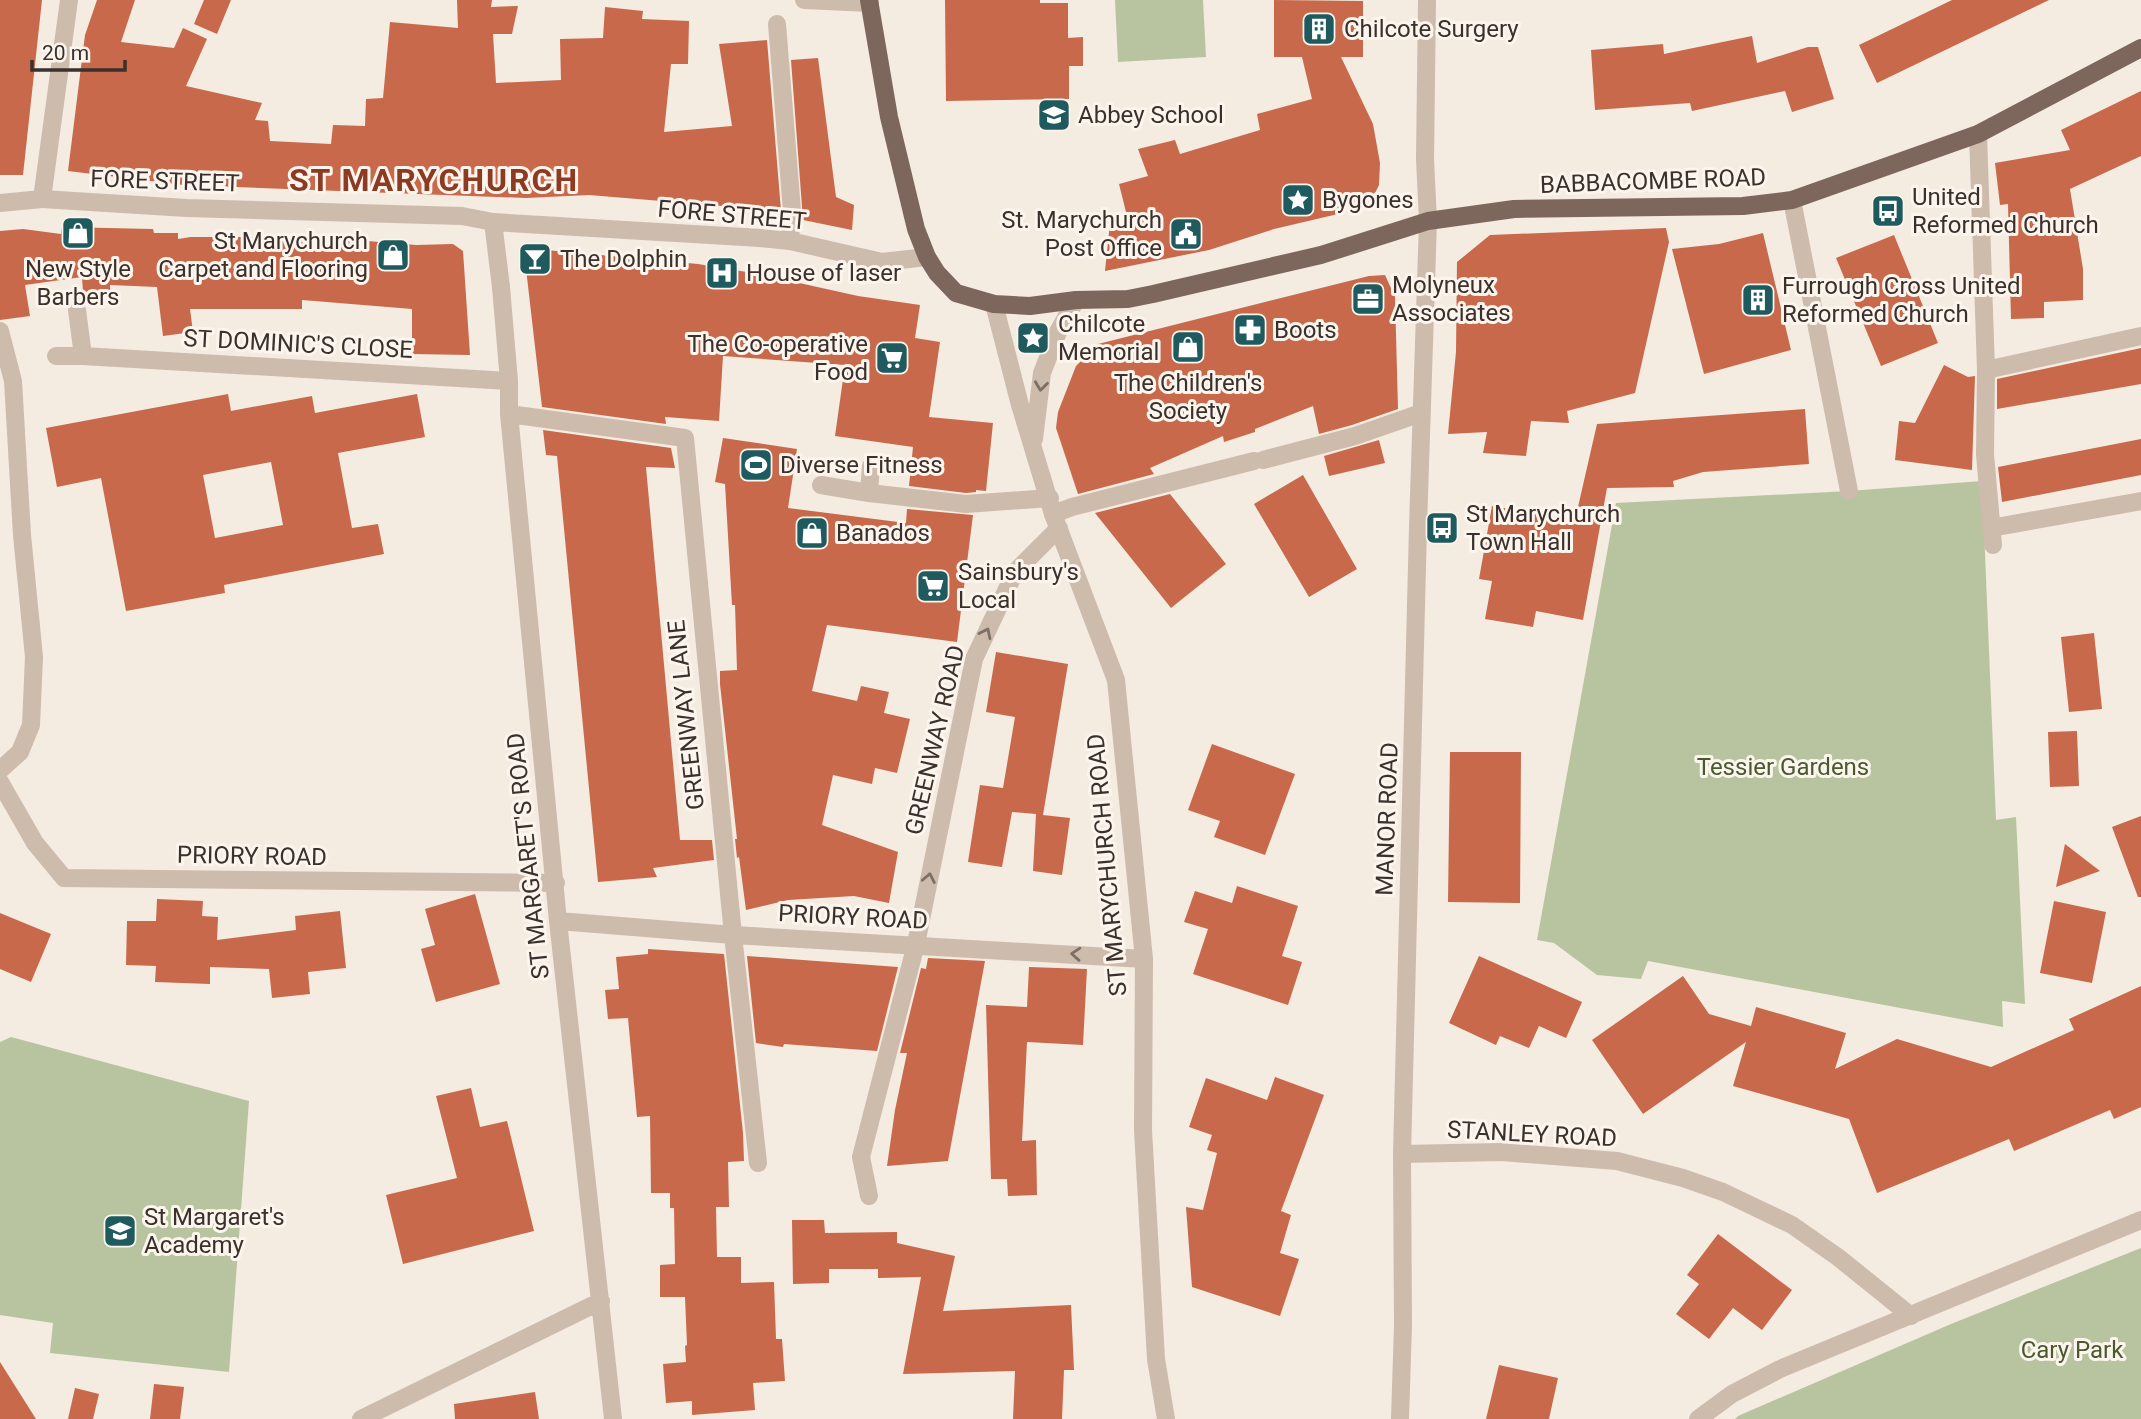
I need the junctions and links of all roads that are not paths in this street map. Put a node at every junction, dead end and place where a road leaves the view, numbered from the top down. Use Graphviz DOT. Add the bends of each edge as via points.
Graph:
graph roads {
  1 [pos="69,0"];
  2 [pos="804,0"];
  3 [pos="1427,0"];
  4 [pos="870,1"];
  5 [pos="777,24"];
  6 [pos="2141,48"];
  7 [pos="1978,134"];
  8 [pos="42,200"];
  9 [pos="1792,200"];
  10 [pos="0,203"];
  11 [pos="1429,221"];
  12 [pos="493,222"];
  13 [pos="790,242"];
  14 [pos="927,257"];
  15 [pos="1076,300"];
  16 [pos="994,304"];
  17 [pos="77,310"];
  18 [pos="0,331"];
  19 [pos="2141,336"];
  20 [pos="56,356"];
  21 [pos="83,356"];
  22 [pos="1986,370"];
  23 [pos="509,381"];
  24 [pos="1421,413"];
  25 [pos="509,414"];
  26 [pos="1033,446"];
  27 [pos="871,466"];
  28 [pos="821,485"];
  29 [pos="1849,491"];
  30 [pos="869,493"];
  31 [pos="2141,501"];
  32 [pos="1054,513"];
  33 [pos="0,770"];
  34 [pos="0,782"];
  35 [pos="556,883"];
  36 [pos="558,921"];
  37 [pos="733,934"];
  38 [pos="916,944"];
  39 [pos="1144,958"];
  40 [pos="1402,1154"];
  41 [pos="758,1163"];
  42 [pos="869,1196"];
  43 [pos="2141,1220"];
  44 [pos="601,1301"];
  45 [pos="1911,1316"];
  46 [pos="383,1414"];
  47 [pos="361,1419"];
  48 [pos="613,1419"];
  49 [pos="1166,1419"];
  50 [pos="1400,1419"];
  51 [pos="1698,1419"];
  1 -- 8 [label="street"];
  2 -- 4 [label="street"];
  3 -- 11 [label="street, MANOR ROAD"];
  4 -- 14 [label="main road" via="889,117"];
  5 -- 13 [label="street" via="792,211"];
  6 -- 7 [label="main road, BABBACOMBE ROAD"];
  7 -- 9 [label="main road, BABBACOMBE ROAD"];
  7 -- 22 [label="street"];
  8 -- 10 [label="street, FORE STREET"];
  8 -- 12 [label="street, FORE STREET" via="462,216"];
  9 -- 11 [label="main road, BABBACOMBE ROAD" via="1743,206 1514,209"];
  9 -- 29 [label="street"];
  11 -- 15 [label="main road" via="1321,255 1153,294"];
  11 -- 24 [label="street, MANOR ROAD"];
  12 -- 13 [label="street, FORE STREET"];
  12 -- 23 [label="street, ST MARGARET'S ROAD"];
  13 -- 14 [label="street, FORE STREET" via="882,262"];
  14 -- 16 [label="main road" via="956,293"];
  15 -- 16 [label="main road" via="1030,306"];
  15 -- 26 [label="street, ST MARYCHURCH ROAD, one-way" via="1042,373"];
  16 -- 26 [label="street, ST MARYCHURCH ROAD"];
  17 -- 21 [label="street"];
  18 -- 33 [label="street" via="13,381 34,657 31,724 20,752"];
  19 -- 22 [label="street"];
  20 -- 21 [label="street, ST DOMINIC'S CLOSE"];
  21 -- 23 [label="street, ST DOMINIC'S CLOSE"];
  22 -- 31 [label="street" via="1985,454 1992,536"];
  23 -- 25 [label="street, ST MARGARET'S ROAD"];
  24 -- 32 [label="street" via="1355,436"];
  24 -- 40 [label="street, MANOR ROAD"];
  25 -- 35 [label="street, ST MARGARET'S ROAD"];
  25 -- 37 [label="street, GREENWAY LANE" via="685,438"];
  26 -- 32 [label="street, ST MARYCHURCH ROAD"];
  27 -- 30 [label="street"];
  28 -- 30 [label="street"];
  30 -- 32 [label="street"];
  38 -- 32 [label="street, GREENWAY ROAD, one-way" via="974,659 1015,572"];
  32 -- 39 [label="street, ST MARYCHURCH ROAD" via="1116,680"];
  34 -- 35 [label="street, PRIORY ROAD" via="34,843 64,878"];
  35 -- 36 [label="street, ST MARGARET'S ROAD"];
  36 -- 37 [label="street, PRIORY ROAD"];
  36 -- 44 [label="street, ST MARGARET'S ROAD"];
  37 -- 38 [label="street, PRIORY ROAD"];
  37 -- 41 [label="street, GREENWAY LANE"];
  39 -- 38 [label="street, PRIORY ROAD, one-way"];
  38 -- 42 [label="street, GREENWAY ROAD" via="861,1157"];
  39 -- 49 [label="street, ST MARYCHURCH ROAD" via="1143,1130 1156,1359"];
  40 -- 45 [label="street, STANLEY ROAD" via="1502,1152 1617,1161 1683,1178 1792,1225"];
  40 -- 50 [label="street, MANOR ROAD"];
  43 -- 45 [label="street"];
  44 -- 46 [label="street"];
  44 -- 48 [label="street, ST MARGARET'S ROAD"];
  45 -- 51 [label="street" via="1780,1369 1732,1394"];
  46 -- 47 [label="street"];
}
